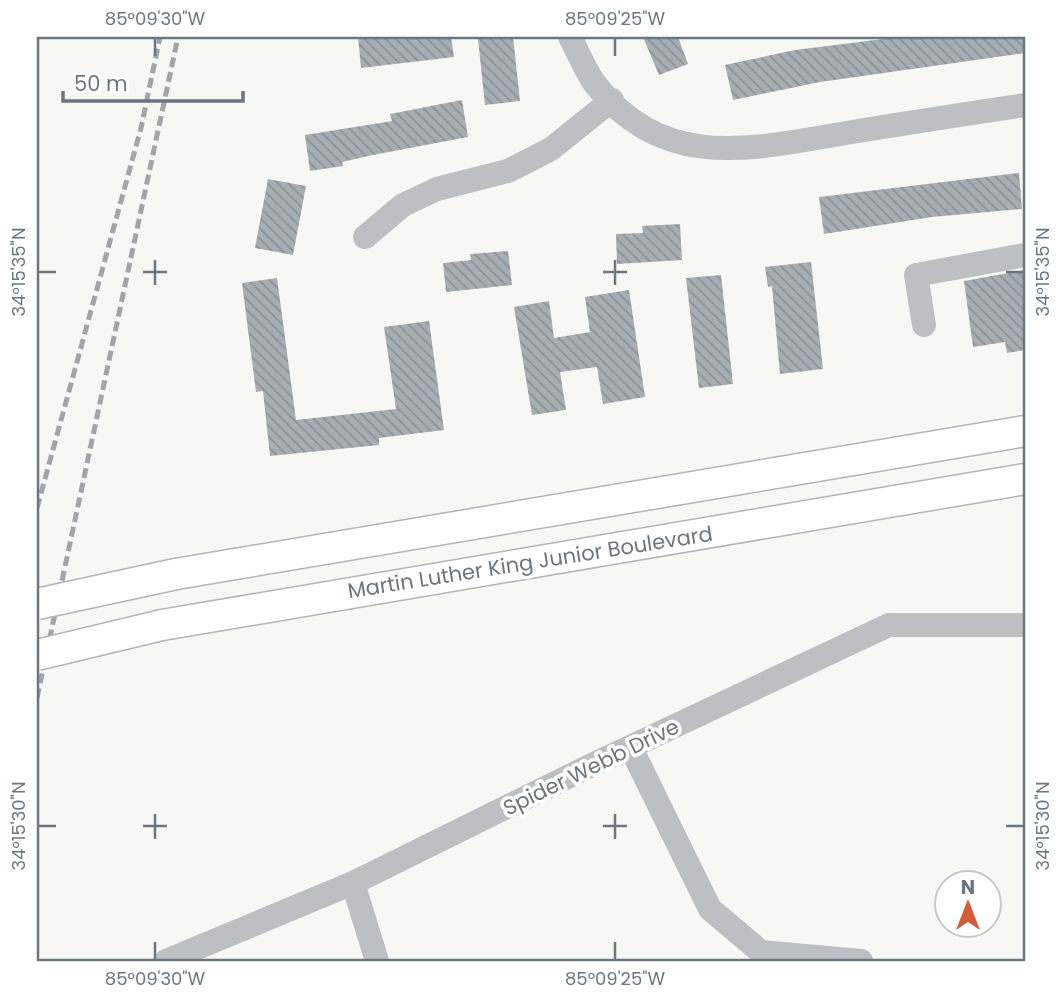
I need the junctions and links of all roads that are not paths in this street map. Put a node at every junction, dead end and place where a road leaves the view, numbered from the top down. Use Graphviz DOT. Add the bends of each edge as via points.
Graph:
graph roads {
  1 [pos="570,37"];
  2 [pos="611,100"];
  3 [pos="1025,105"];
  4 [pos="365,237"];
  5 [pos="1025,255"];
  6 [pos="924,325"];
  7 [pos="1025,430"];
  8 [pos="1025,479"];
  9 [pos="37,604"];
  10 [pos="1025,625"];
  11 [pos="37,655"];
  12 [pos="631,748"];
  13 [pos="353,883"];
  14 [pos="166,961"];
  15 [pos="377,961"];
  16 [pos="861,961"];
  1 -- 2 [label="street" via="595,83"];
  2 -- 3 [label="street" via="663,138 718,150"];
  2 -- 4 [label="street" via="551,149 508,171 437,189 403,205"];
  5 -- 6 [label="street" via="916,275"];
  7 -- 9 [label="main road, bridge" via="176,574"];
  8 -- 11 [label="main road, Martin Luther King Junior Boulevard, bridge" via="162,625"];
  10 -- 12 [label="street, Spider Webb Drive" via="889,625"];
  12 -- 13 [label="street, Spider Webb Drive"];
  12 -- 16 [label="street" via="710,909 761,953"];
  13 -- 14 [label="street, Spider Webb Drive"];
  13 -- 15 [label="street"];
}
